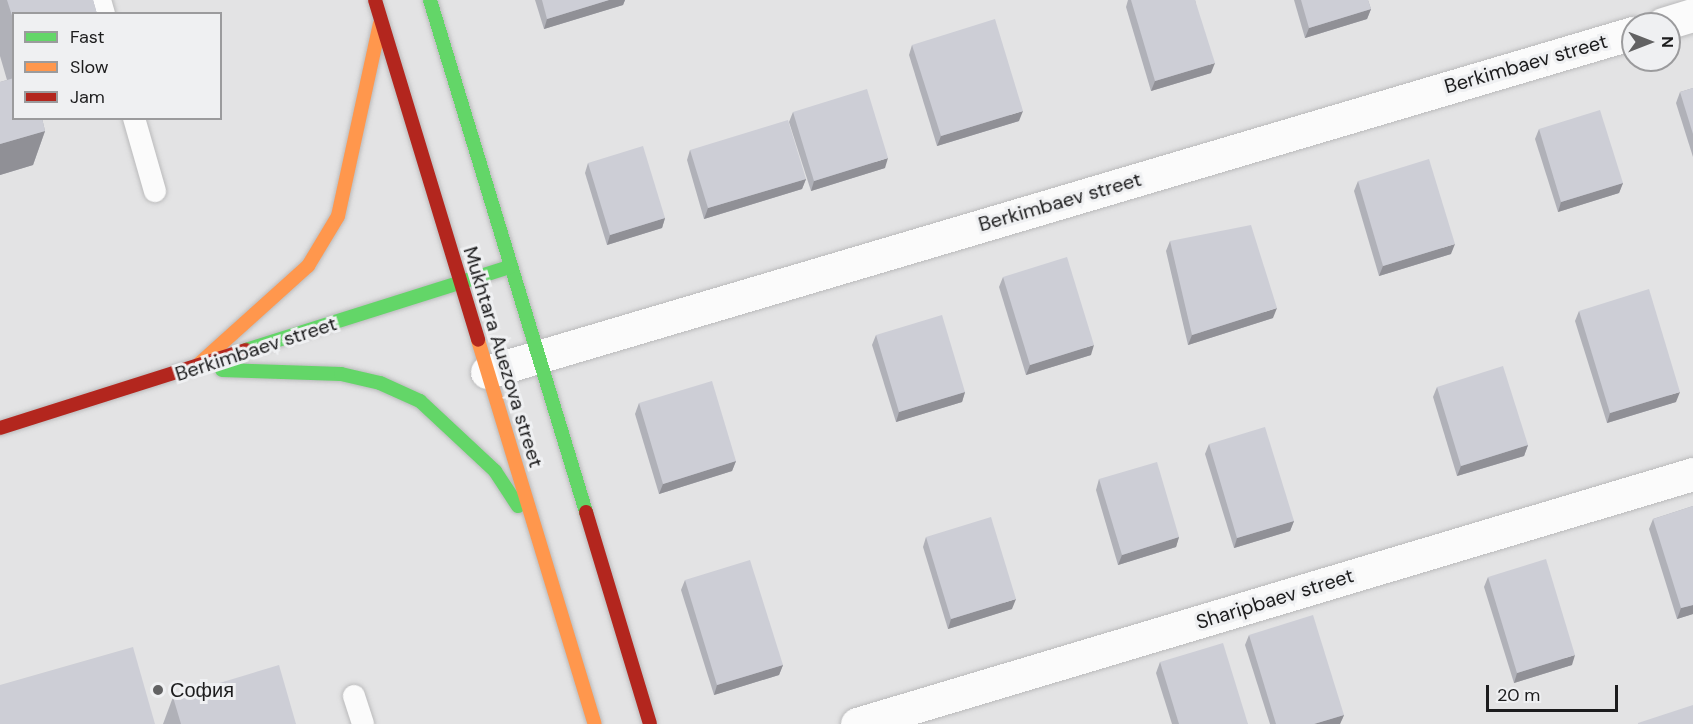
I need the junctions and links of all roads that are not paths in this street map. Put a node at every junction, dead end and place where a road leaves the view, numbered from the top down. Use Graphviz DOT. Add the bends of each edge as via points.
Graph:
graph roads {
  1 [pos="375,0"];
  2 [pos="430,0"];
  3 [pos="381,19"];
  4 [pos="1621,37"];
  5 [pos="135,120"];
  6 [pos="155,191"];
  7 [pos="510,267"];
  8 [pos="459,283"];
  9 [pos="536,356"];
  10 [pos="193,369"];
  11 [pos="487,372"];
  12 [pos="0,428"];
  13 [pos="1693,474"];
  14 [pos="537,535"];
  15 [pos="354,696"];
  16 [pos="363,724"];
  17 [pos="595,724"];
  18 [pos="650,724"];
  19 [pos="857,724"];
  1 -- 3 [label="main road, Mukhtara Auezova street"];
  2 -- 7 [label="main road, Mukhtara Auezova street"];
  3 -- 8 [label="main road, Mukhtara Auezova street"];
  3 -- 10 [label="main road" via="338,216 308,266"];
  4 -- 9 [label="street, Berkimbaev street"];
  5 -- 6 [label="lane"];
  7 -- 8 [label="main road, Berkimbaev street"];
  7 -- 9 [label="main road, Mukhtara Auezova street"];
  8 -- 10 [label="main road, Berkimbaev street"];
  8 -- 11 [label="main road, Mukhtara Auezova street"];
  9 -- 11 [label="street, Berkimbaev street"];
  9 -- 18 [label="main road, Mukhtara Auezova street"];
  10 -- 12 [label="main road, Berkimbaev street"];
  10 -- 14 [label="main road" via="340,374 380,383 420,401 495,471"];
  11 -- 14 [label="main road, Mukhtara Auezova street"];
  13 -- 19 [label="street, Sharipbaev street"];
  14 -- 17 [label="main road, Mukhtara Auezova street"];
  15 -- 16 [label="lane"];
}
